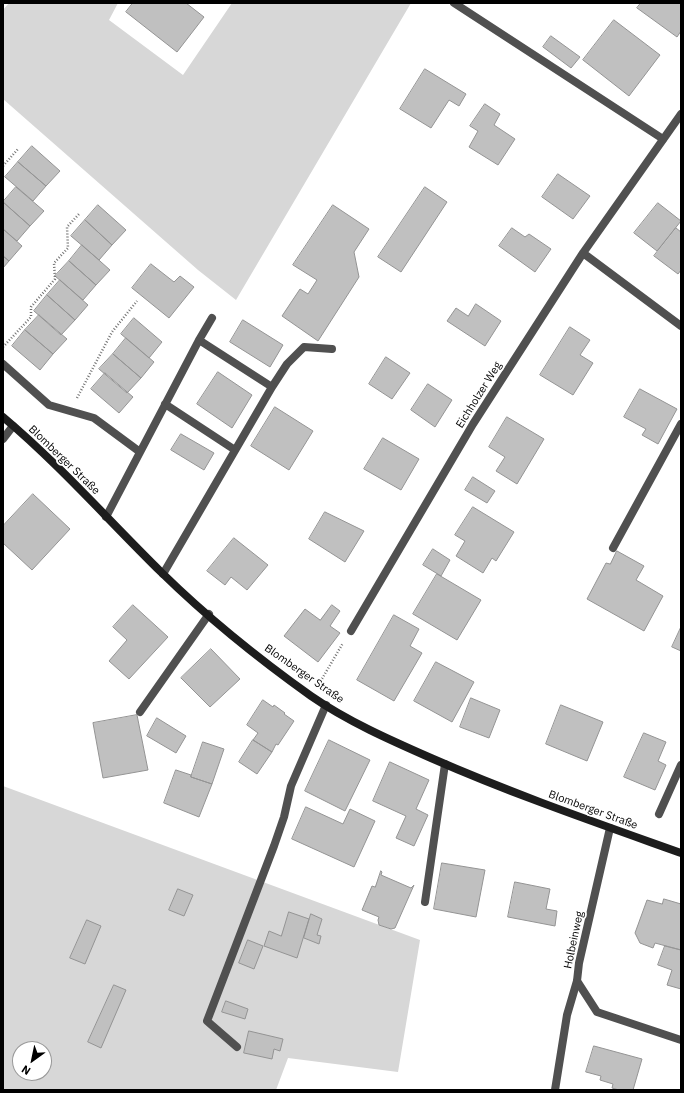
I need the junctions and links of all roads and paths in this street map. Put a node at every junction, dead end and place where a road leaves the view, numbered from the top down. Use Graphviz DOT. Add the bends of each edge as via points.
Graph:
graph roads {
  1 [pos="454,3"];
  2 [pos="681,114"];
  3 [pos="663,139"];
  4 [pos="18,149"];
  5 [pos="3,166"];
  6 [pos="80,214"];
  7 [pos="582,253"];
  8 [pos="137,301"];
  9 [pos="212,318"];
  10 [pos="681,326"];
  11 [pos="199,340"];
  12 [pos="3,347"];
  13 [pos="332,349"];
  14 [pos="3,364"];
  15 [pos="272,387"];
  16 [pos="165,404"];
  17 [pos="70,411"];
  18 [pos="3,417"];
  19 [pos="681,424"];
  20 [pos="13,426"];
  21 [pos="3,438"];
  22 [pos="235,450"];
  23 [pos="140,452"];
  24 [pos="106,517"];
  25 [pos="613,548"];
  26 [pos="163,574"];
  27 [pos="209,614"];
  28 [pos="351,631"];
  29 [pos="312,696"];
  30 [pos="326,705"];
  31 [pos="140,712"];
  32 [pos="445,764"];
  33 [pos="681,765"];
  34 [pos="659,814"];
  35 [pos="610,828"];
  36 [pos="681,853"];
  37 [pos="425,902"];
  38 [pos="577,981"];
  39 [pos="681,1040"];
  40 [pos="237,1047"];
  41 [pos="555,1090"];
  1 -- 3 [label="street"];
  2 -- 3 [label="street, Eichholzer Weg"];
  3 -- 7 [label="street, Eichholzer Weg"];
  4 -- 5 [label="path"];
  6 -- 12 [label="path" via="67,227 68,248 54,263 55,279 31,307 31,317"];
  7 -- 10 [label="street"];
  7 -- 28 [label="street, Eichholzer Weg" via="474,424"];
  8 -- 17 [label="path" via="112,332"];
  9 -- 11 [label="street"];
  11 -- 15 [label="street"];
  11 -- 16 [label="street"];
  13 -- 15 [label="street" via="304,346 287,364"];
  14 -- 17 [label="street" via="49,405"];
  15 -- 22 [label="street"];
  16 -- 22 [label="street"];
  16 -- 23 [label="street"];
  17 -- 23 [label="street" via="94,418"];
  18 -- 20 [label="street, Blomberger Straße"];
  19 -- 25 [label="street"];
  20 -- 21 [label="street"];
  20 -- 24 [label="street, Blomberger Straße"];
  22 -- 26 [label="street"];
  23 -- 24 [label="street"];
  24 -- 26 [label="street, Blomberger Straße"];
  26 -- 27 [label="street, Blomberger Straße"];
  27 -- 29 [label="street, Blomberger Straße" via="241,643"];
  27 -- 31 [label="street"];
  28 -- 29 [label="path"];
  29 -- 30 [label="street, Blomberger Straße"];
  30 -- 32 [label="street, Blomberger Straße" via="370,730"];
  30 -- 40 [label="street" via="291,786 274,846 207,1021"];
  32 -- 35 [label="street, Blomberger Straße"];
  32 -- 37 [label="street"];
  33 -- 34 [label="street"];
  35 -- 36 [label="street, Blomberger Straße"];
  35 -- 38 [label="street, Holbeinweg"];
  38 -- 39 [label="street, Holbeinweg" via="597,1012"];
  38 -- 41 [label="street" via="566,1014"];
}
